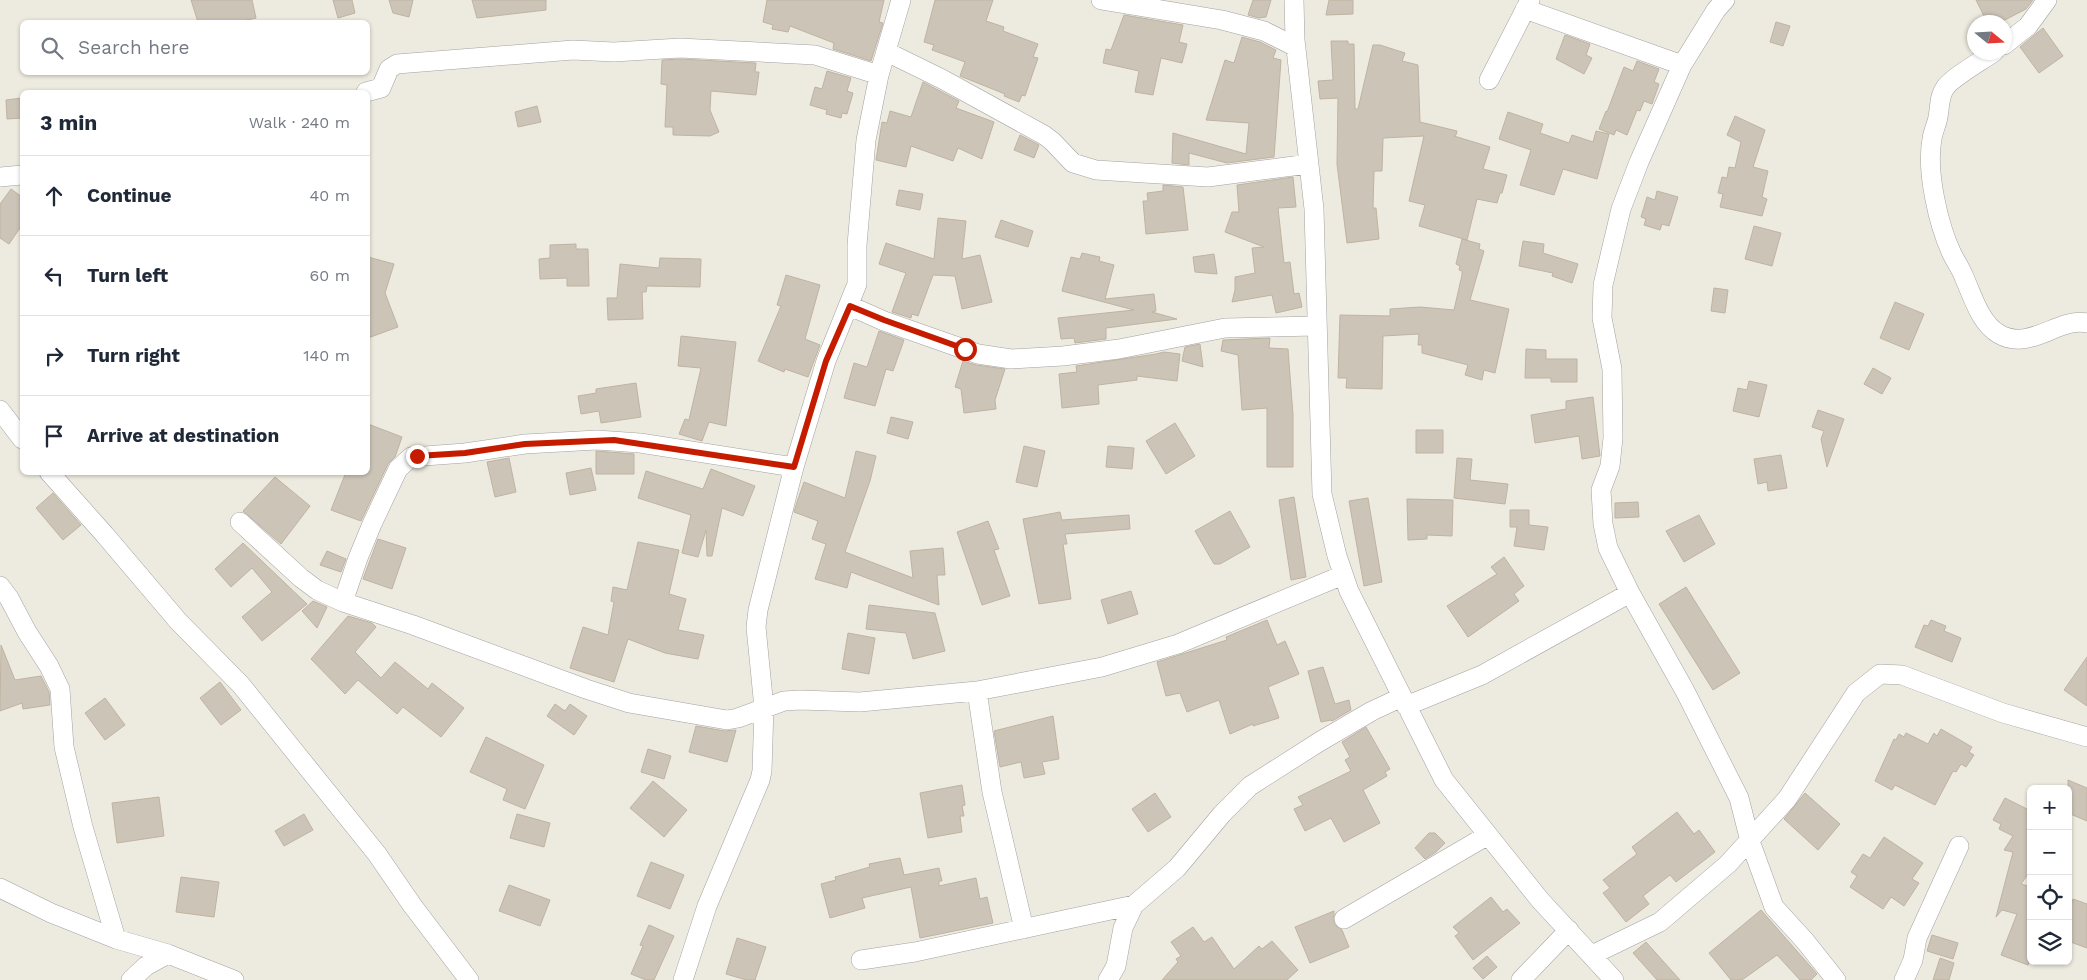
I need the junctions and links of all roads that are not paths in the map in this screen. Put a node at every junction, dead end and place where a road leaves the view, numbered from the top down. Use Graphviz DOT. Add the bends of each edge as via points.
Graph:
graph roads {
  1 [pos="901,0"];
  2 [pos="1101,0"];
  3 [pos="1294,0"];
  4 [pos="1725,0"];
  5 [pos="2047,0"];
  6 [pos="1527,5"];
  7 [pos="2012,39"];
  8 [pos="1296,48"];
  9 [pos="887,52"];
  10 [pos="1983,60"];
  11 [pos="1682,65"];
  12 [pos="879,75"];
  13 [pos="1490,80"];
  14 [pos="370,91"];
  15 [pos="1309,164"];
  16 [pos="20,175"];
  17 [pos="0,177"];
  18 [pos="850,306"];
  19 [pos="2087,323"];
  20 [pos="1316,326"];
  21 [pos="0,410"];
  22 [pos="20,436"];
  23 [pos="794,467"];
  24 [pos="52,475"];
  25 [pos="240,522"];
  26 [pos="1343,575"];
  27 [pos="0,586"];
  28 [pos="1630,593"];
  29 [pos="343,602"];
  30 [pos="976,691"];
  31 [pos="1404,702"];
  32 [pos="764,708"];
  33 [pos="2087,737"];
  34 [pos="1488,835"];
  35 [pos="1750,841"];
  36 [pos="1959,846"];
  37 [pos="0,888"];
  38 [pos="1134,904"];
  39 [pos="1344,919"];
  40 [pos="1024,929"];
  41 [pos="1569,930"];
  42 [pos="116,938"];
  43 [pos="168,954"];
  44 [pos="1592,955"];
  45 [pos="861,960"];
  46 [pos="131,980"];
  47 [pos="234,980"];
  48 [pos="469,980"];
  49 [pos="683,980"];
  50 [pos="1108,980"];
  51 [pos="1522,980"];
  52 [pos="1614,980"];
  53 [pos="1836,980"];
  54 [pos="1904,980"];
  1 -- 9 [label="street"];
  2 -- 8 [label="street" via="1222,20 1264,31"];
  3 -- 8 [label="street"];
  4 -- 11 [label="street"];
  5 -- 7 [label="street" via="2028,26"];
  6 -- 11 [label="street"];
  6 -- 13 [label="street"];
  8 -- 15 [label="street"];
  9 -- 12 [label="street"];
  9 -- 15 [label="street" via="1048,138 1069,160 1083,168 1208,177"];
  10 -- 19 [label="street" via="1946,86 1932,139 1933,190 1952,253 1987,326 2001,335 2017,339 2035,337 2065,326"];
  11 -- 28 [label="street" via="1620,209 1603,285 1602,318 1612,369 1613,438 1610,466 1601,490 1603,524 1608,548"];
  12 -- 14 [label="street" via="806,54 688,48 614,52 573,50 397,64 388,70 380,88"];
  12 -- 18 [label="street" via="866,140 857,284"];
  15 -- 20 [label="street" via="1314,210"];
  16 -- 17 [label="street"];
  18 -- 20 [label="street" via="978,354 1011,359 1119,349 1225,328"];
  18 -- 23 [label="street" via="826,361"];
  20 -- 26 [label="street" via="1322,494"];
  21 -- 22 [label="street"];
  23 -- 29 [label="street" via="640,443 597,440 525,444 411,457 398,469 358,558"];
  23 -- 32 [label="street" via="758,610 756,627"];
  24 -- 48 [label="street" via="178,621 241,685 377,854"];
  25 -- 29 [label="street" via="301,578"];
  26 -- 30 [label="street" via="1178,644 1102,667"];
  26 -- 31 [label="street"];
  27 -- 42 [label="street" via="10,598 60,689 64,747"];
  28 -- 31 [label="street" via="1482,675"];
  28 -- 35 [label="street" via="1685,691 1739,798"];
  29 -- 32 [label="street" via="629,703 728,720"];
  30 -- 32 [label="street" via="860,702 784,701"];
  30 -- 40 [label="street" via="992,792"];
  31 -- 34 [label="street" via="1444,780"];
  31 -- 38 [label="street" via="1372,712 1263,776 1222,814 1177,868"];
  32 -- 49 [label="street" via="760,780 707,906"];
  33 -- 35 [label="street" via="2003,713 1902,675 1880,674 1856,693 1787,799"];
  34 -- 39 [label="street"];
  34 -- 41 [label="street" via="1540,900"];
  35 -- 44 [label="street" via="1660,922"];
  35 -- 53 [label="street" via="1774,907"];
  36 -- 54 [label="street" via="1917,938 1913,960"];
  37 -- 42 [label="street" via="51,913"];
  38 -- 40 [label="street"];
  38 -- 50 [label="street" via="1123,928 1116,966"];
  40 -- 45 [label="street"];
  41 -- 44 [label="street"];
  41 -- 51 [label="street"];
  42 -- 43 [label="street"];
  43 -- 46 [label="street" via="146,966"];
  43 -- 47 [label="street"];
  44 -- 52 [label="street"];
}
